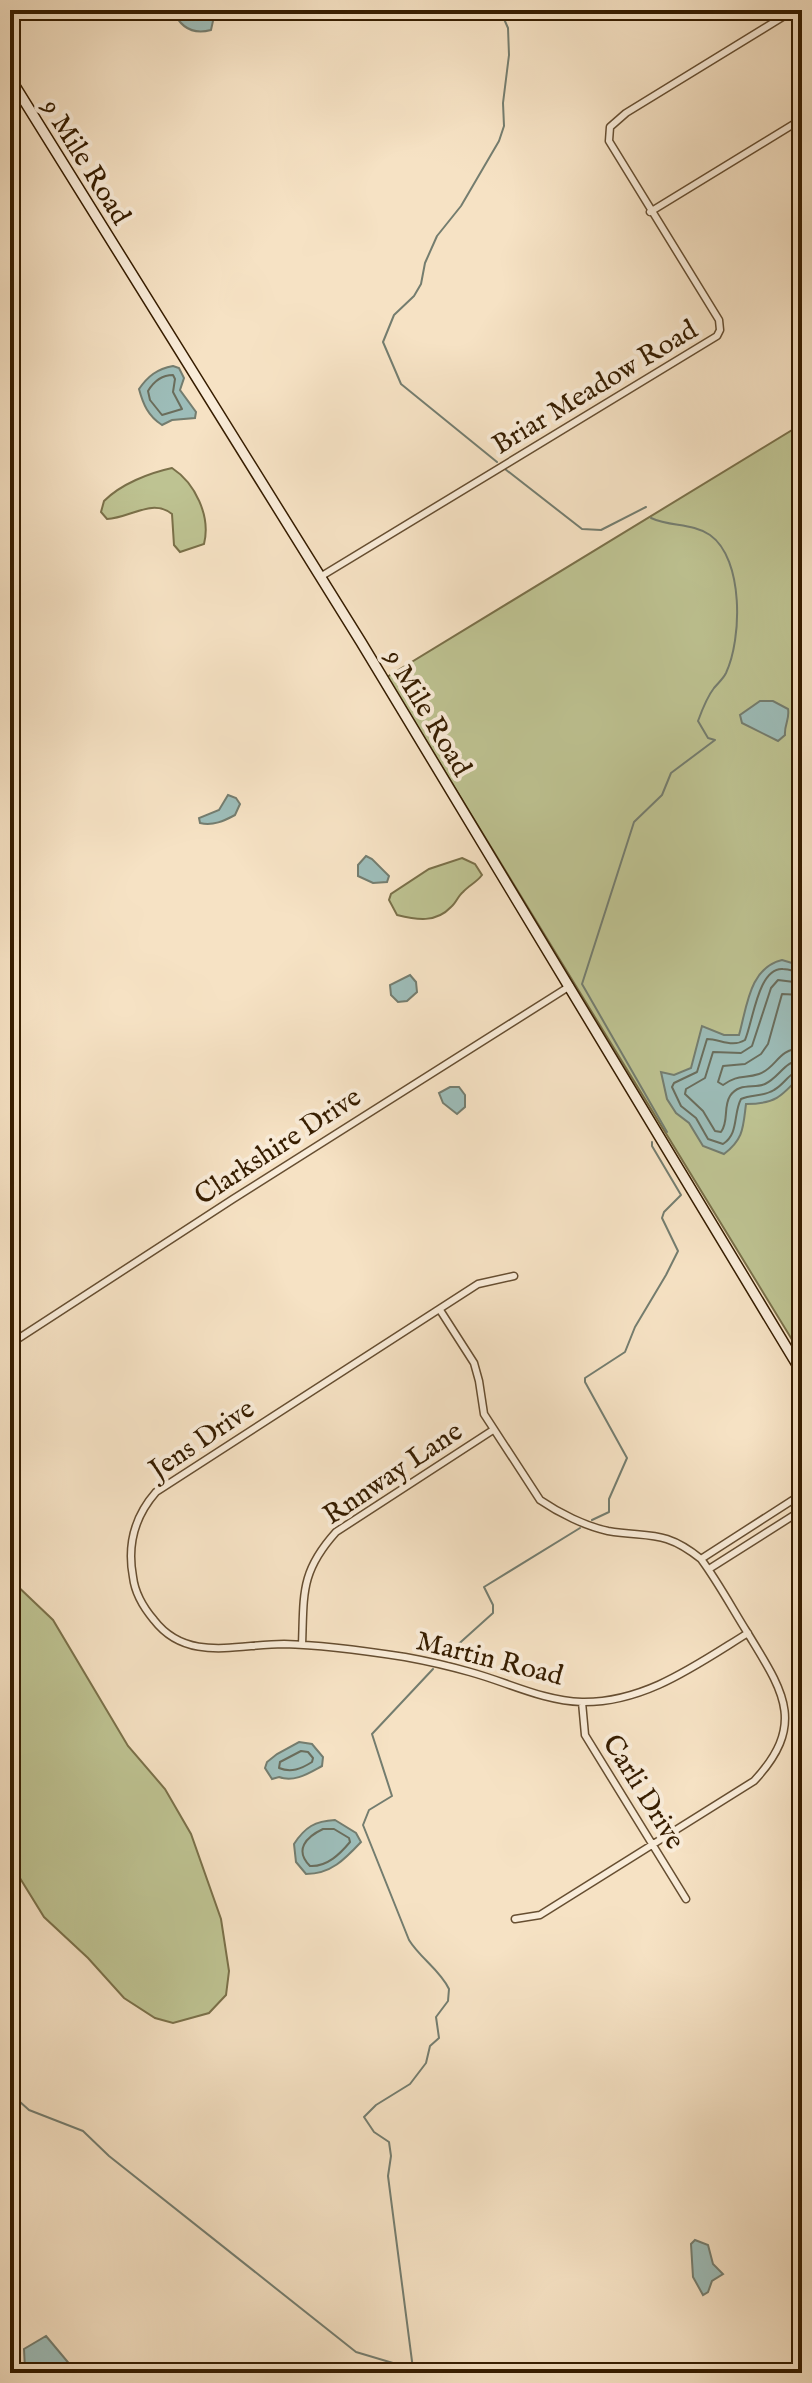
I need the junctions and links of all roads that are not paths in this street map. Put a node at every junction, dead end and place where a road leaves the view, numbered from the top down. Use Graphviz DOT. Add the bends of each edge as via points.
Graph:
graph roads {
  1 [pos="794,10"];
  2 [pos="10,78"];
  3 [pos="802,119"];
  4 [pos="650,212"];
  5 [pos="320,577"];
  6 [pos="570,986"];
  7 [pos="514,1276"];
  8 [pos="440,1310"];
  9 [pos="10,1344"];
  10 [pos="802,1373"];
  11 [pos="493,1430"];
  12 [pos="802,1494"];
  13 [pos="802,1510"];
  14 [pos="701,1559"];
  15 [pos="709,1569"];
  16 [pos="748,1633"];
  17 [pos="302,1645"];
  18 [pos="582,1702"];
  19 [pos="653,1846"];
  20 [pos="686,1899"];
  21 [pos="515,1919"];
  1 -- 4 [label="street, Briar Meadow Road" via="610,127 609,141"];
  2 -- 5 [label="street, 9 Mile Road"];
  3 -- 4 [label="street"];
  4 -- 5 [label="street, Briar Meadow Road" via="719,320 717,336"];
  5 -- 6 [label="street, 9 Mile Road"];
  6 -- 9 [label="street, Clarkshire Drive"];
  6 -- 10 [label="street, 9 Mile Road"];
  7 -- 8 [label="street, Jens Drive" via="478,1284"];
  8 -- 11 [label="street" via="474,1363 484,1414"];
  8 -- 17 [label="street, Jens Drive" via="170,1482 150,1498 138,1519 132,1538 134,1586 147,1612 167,1634 201,1649"];
  11 -- 14 [label="street" via="540,1500 553,1509 604,1530 662,1536"];
  11 -- 17 [label="street, Rnnway Lane" via="336,1532 323,1546 307,1573"];
  12 -- 14 [label="street"];
  13 -- 15 [label="street"];
  14 -- 15 [label="street"];
  15 -- 16 [label="street"];
  16 -- 18 [label="street, Martin Road" via="666,1683"];
  16 -- 19 [label="street" via="777,1679 786,1711 782,1741 754,1781"];
  17 -- 18 [label="street, Martin Road" via="407,1658"];
  18 -- 19 [label="street, Carli Drive" via="585,1735"];
  19 -- 20 [label="street, Carli Drive"];
  19 -- 21 [label="street" via="540,1915"];
}
